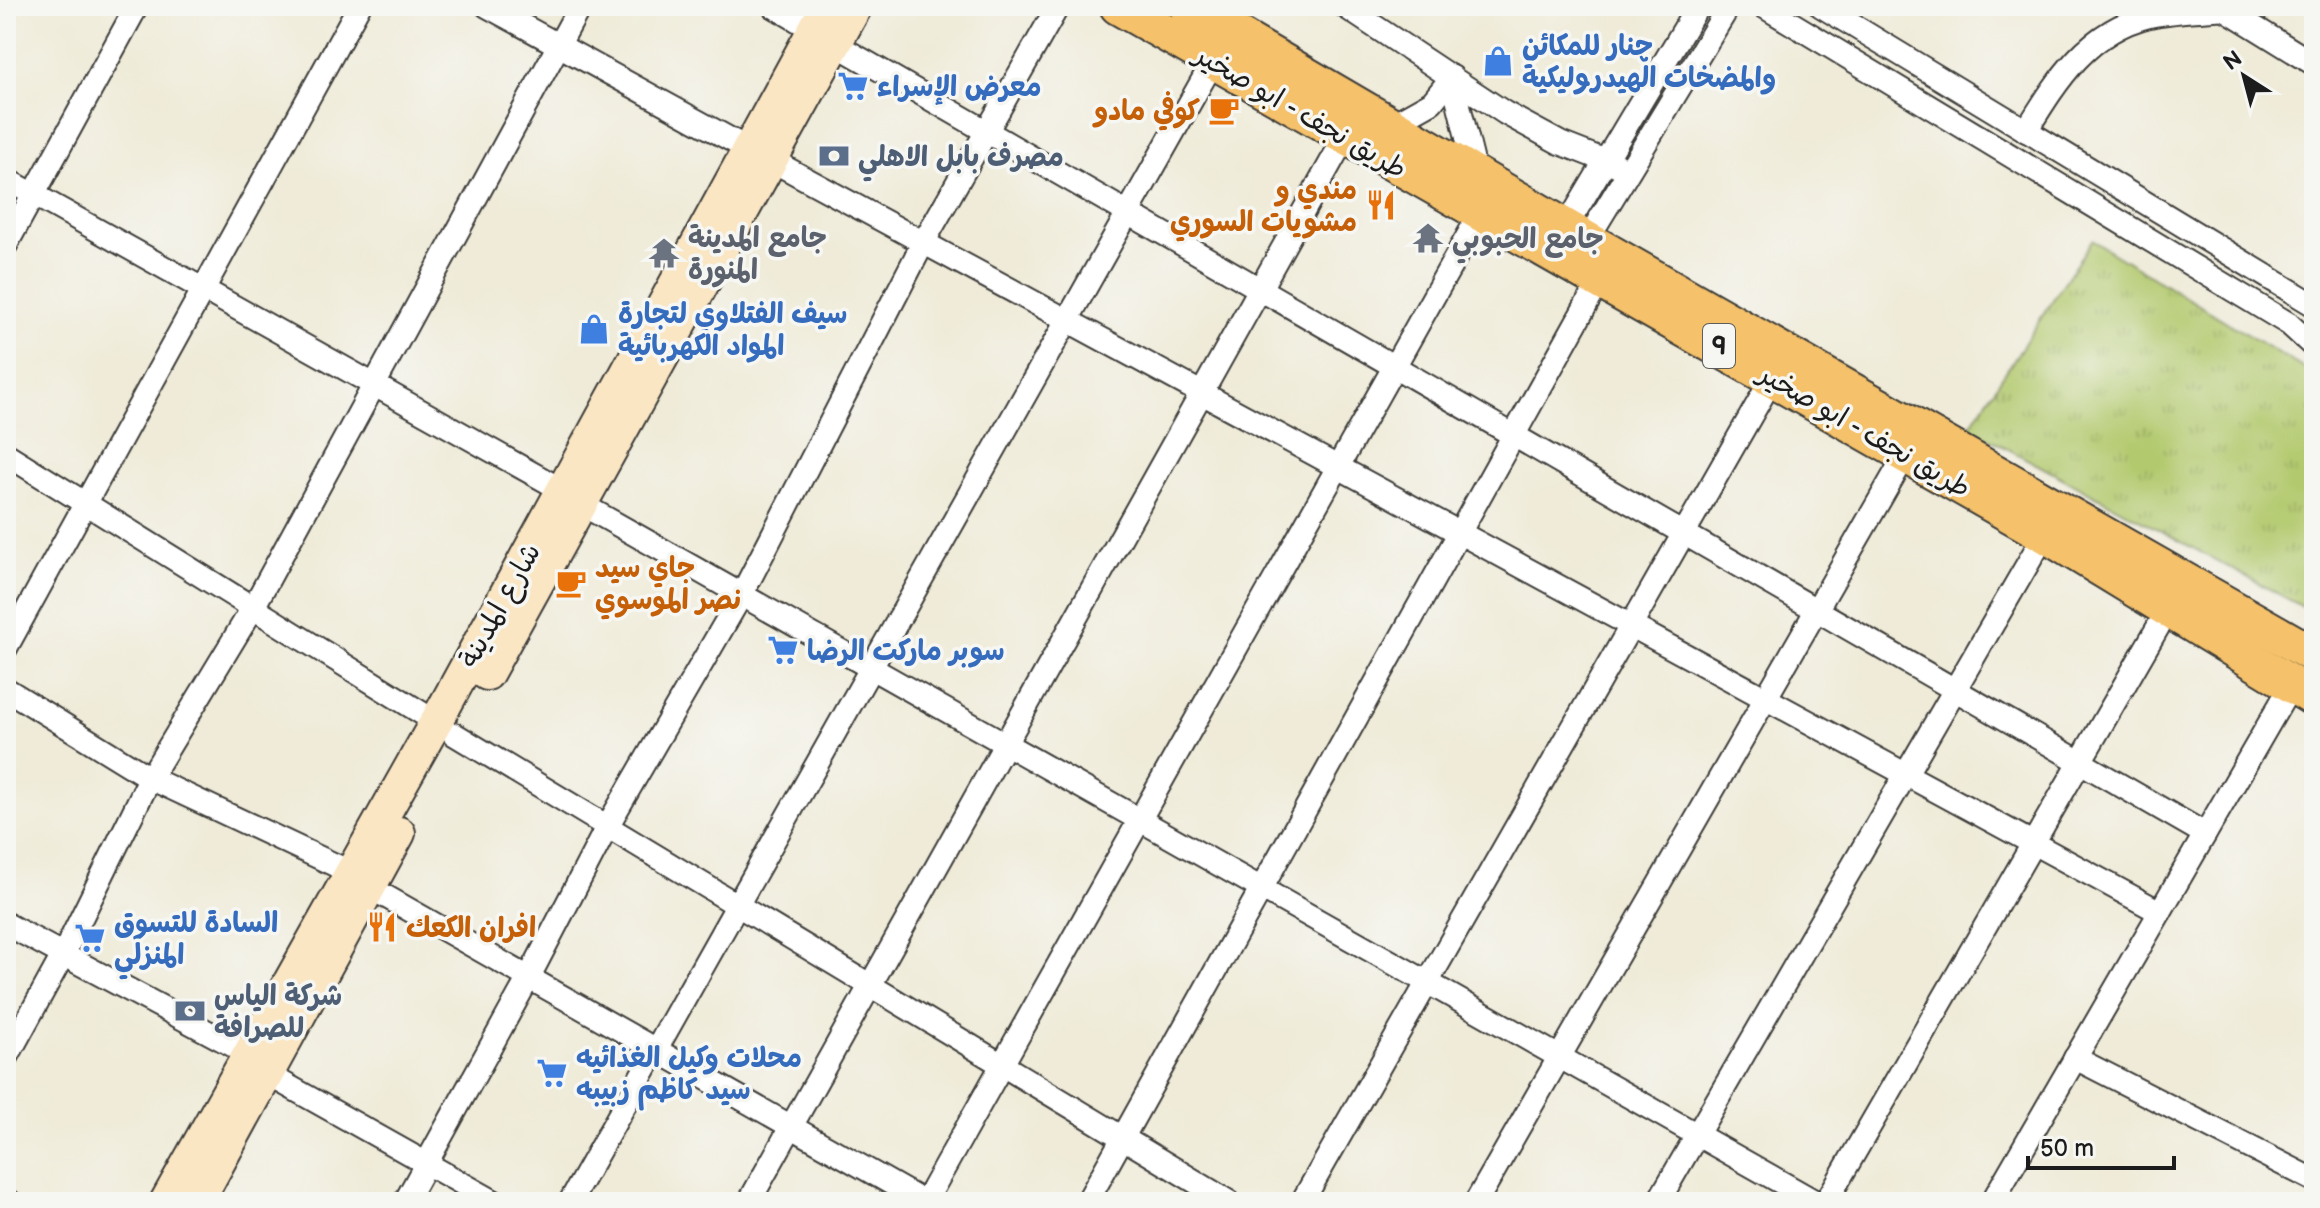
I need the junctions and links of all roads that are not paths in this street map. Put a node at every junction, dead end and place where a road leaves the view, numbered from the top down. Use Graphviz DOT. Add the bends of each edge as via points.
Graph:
graph roads {
  1 [pos="137,6"];
  2 [pos="359,6"];
  3 [pos="487,6"];
  4 [pos="580,6"];
  5 [pos="773,6"];
  6 [pos="856,6"];
  7 [pos="1058,6"];
  8 [pos="1118,6"];
  9 [pos="1187,6"];
  10 [pos="1344,6"];
  11 [pos="1698,6"];
  12 [pos="1729,6"];
  13 [pos="1763,6"];
  14 [pos="1821,6"];
  15 [pos="2248,6"];
  16 [pos="2225,9"];
  17 [pos="826,27"];
  18 [pos="559,46"];
  19 [pos="1214,60"];
  20 [pos="2314,64"];
  21 [pos="1452,77"];
  22 [pos="1391,125"];
  23 [pos="986,130"];
  24 [pos="2026,131"];
  25 [pos="1345,137"];
  26 [pos="760,155"];
  27 [pos="1606,160"];
  28 [pos="1629,170"];
  29 [pos="1476,174"];
  30 [pos="6,179"];
  31 [pos="34,194"];
  32 [pos="1128,212"];
  33 [pos="1480,214"];
  34 [pos="1576,233"];
  35 [pos="923,243"];
  36 [pos="6,245"];
  37 [pos="1600,280"];
  38 [pos="203,289"];
  39 [pos="1260,289"];
  40 [pos="2310,303"];
  41 [pos="1067,320"];
  42 [pos="2289,324"];
  43 [pos="2314,347"];
  44 [pos="1395,366"];
  45 [pos="1773,377"];
  46 [pos="376,385"];
  47 [pos="1201,393"];
  48 [pos="1514,435"];
  49 [pos="6,454"];
  50 [pos="1905,456"];
  51 [pos="1338,467"];
  52 [pos="572,497"];
  53 [pos="86,503"];
  54 [pos="1459,533"];
  55 [pos="1684,533"];
  56 [pos="2045,534"];
  57 [pos="742,594"];
  58 [pos="254,606"];
  59 [pos="2169,608"];
  60 [pos="1817,610"];
  61 [pos="1631,626"];
  62 [pos="6,648"];
  63 [pos="2314,655"];
  64 [pos="871,667"];
  65 [pos="6,689"];
  66 [pos="1955,689"];
  67 [pos="2303,691"];
  68 [pos="1766,699"];
  69 [pos="445,728"];
  70 [pos="1006,743"];
  71 [pos="2080,762"];
  72 [pos="1905,775"];
  73 [pos="150,778"];
  74 [pos="1140,819"];
  75 [pos="608,825"];
  76 [pos="2205,834"];
  77 [pos="2033,843"];
  78 [pos="360,880"];
  79 [pos="1261,888"];
  80 [pos="738,904"];
  81 [pos="2160,912"];
  82 [pos="6,924"];
  83 [pos="63,955"];
  84 [pos="529,977"];
  85 [pos="1427,982"];
  86 [pos="871,985"];
  87 [pos="656,1050"];
  88 [pos="1560,1057"];
  89 [pos="2075,1058"];
  90 [pos="6,1059"];
  91 [pos="258,1064"];
  92 [pos="1002,1064"];
  93 [pos="791,1127"];
  94 [pos="1697,1135"];
  95 [pos="1123,1137"];
  96 [pos="425,1163"];
  97 [pos="2313,1177"];
  98 [pos="166,1202"];
  99 [pos="197,1202"];
  100 [pos="405,1202"];
  101 [pos="495,1202"];
  102 [pos="570,1202"];
  103 [pos="749,1202"];
  104 [pos="924,1202"];
  105 [pos="1087,1202"];
  106 [pos="1229,1202"];
  107 [pos="1302,1202"];
  108 [pos="1476,1202"];
  109 [pos="1658,1202"];
  110 [pos="1816,1202"];
  111 [pos="1826,1202"];
  112 [pos="1992,1202"];
  1 -- 31 [label="street"];
  2 -- 38 [label="street"];
  3 -- 18 [label="street"];
  4 -- 18 [label="street"];
  5 -- 17 [label="street"];
  6 -- 17 [label="main road, شارع المدينة"];
  7 -- 23 [label="street"];
  8 -- 19 [label="highway, طريق نجف - ابو صخير / 9"];
  9 -- 22 [label="highway, طريق نجف - ابو صخير / 9"];
  10 -- 21 [label="street"];
  11 -- 27 [label="street"];
  12 -- 28 [label="street"];
  13 -- 42 [label="street"];
  14 -- 24 [label="street"];
  15 -- 16 [label="street"];
  16 -- 20 [label="street"];
  16 -- 24 [label="street" via="2148,17 2094,40 2058,79"];
  17 -- 23 [label="street"];
  17 -- 26 [label="main road, شارع المدينة"];
  18 -- 26 [label="street"];
  18 -- 46 [label="street"];
  19 -- 25 [label="highway, طريق نجف - ابو صخير / 9"];
  19 -- 32 [label="street"];
  21 -- 22 [label="street" via="1432,102"];
  21 -- 27 [label="street" via="1560,143"];
  21 -- 29 [label="street"];
  22 -- 29 [label="highway, طريق نجف - ابو صخير / 9"];
  23 -- 32 [label="street"];
  23 -- 35 [label="street"];
  24 -- 40 [label="street"];
  25 -- 33 [label="highway, طريق نجف - ابو صخير / 9"];
  25 -- 39 [label="street"];
  26 -- 35 [label="street"];
  26 -- 52 [label="main road, شارع المدينة"];
  27 -- 28 [label="street"];
  27 -- 34 [label="street"];
  28 -- 34 [label="street"];
  29 -- 34 [label="highway, طريق نجف - ابو صخير / 9"];
  30 -- 31 [label="street"];
  31 -- 36 [label="street"];
  31 -- 38 [label="street"];
  32 -- 39 [label="street"];
  32 -- 41 [label="street"];
  33 -- 37 [label="highway, طريق نجف - ابو صخير / 9"];
  33 -- 44 [label="street"];
  34 -- 63 [label="highway, طريق نجف - ابو صخير / 9"];
  35 -- 41 [label="street"];
  35 -- 57 [label="street"];
  37 -- 45 [label="highway, طريق نجف - ابو صخير / 9"];
  37 -- 48 [label="street"];
  38 -- 46 [label="street"];
  38 -- 53 [label="street"];
  39 -- 44 [label="street"];
  39 -- 47 [label="street"];
  40 -- 42 [label="street"];
  41 -- 47 [label="street"];
  41 -- 64 [label="street"];
  42 -- 43 [label="street"];
  44 -- 48 [label="street"];
  44 -- 51 [label="street"];
  45 -- 50 [label="highway, طريق نجف - ابو صخير / 9"];
  45 -- 55 [label="street"];
  46 -- 52 [label="street"];
  46 -- 58 [label="street"];
  47 -- 51 [label="street"];
  47 -- 70 [label="street"];
  48 -- 54 [label="street"];
  48 -- 55 [label="street"];
  49 -- 53 [label="street"];
  50 -- 56 [label="highway, طريق نجف - ابو صخير / 9"];
  50 -- 60 [label="street"];
  51 -- 54 [label="street"];
  51 -- 74 [label="street"];
  52 -- 57 [label="street"];
  52 -- 69 [label="main road, شارع المدينة"];
  53 -- 58 [label="street"];
  53 -- 62 [label="street"];
  54 -- 61 [label="street"];
  54 -- 79 [label="street"];
  55 -- 60 [label="street"];
  55 -- 61 [label="street"];
  56 -- 59 [label="highway, طريق نجف - ابو صخير / 9"];
  56 -- 66 [label="street"];
  57 -- 64 [label="street"];
  57 -- 75 [label="street"];
  58 -- 69 [label="street"];
  58 -- 73 [label="street"];
  59 -- 67 [label="highway, طريق نجف - ابو صخير / 9"];
  59 -- 71 [label="street"];
  60 -- 66 [label="street"];
  60 -- 68 [label="street"];
  61 -- 68 [label="street"];
  61 -- 85 [label="street"];
  64 -- 70 [label="street"];
  64 -- 80 [label="street"];
  65 -- 73 [label="street"];
  66 -- 71 [label="street"];
  66 -- 72 [label="street"];
  67 -- 76 [label="street"];
  68 -- 72 [label="street"];
  68 -- 88 [label="street"];
  69 -- 75 [label="street"];
  69 -- 78 [label="main road, شارع المدينة"];
  70 -- 74 [label="street"];
  70 -- 86 [label="street"];
  71 -- 76 [label="street"];
  71 -- 77 [label="street"];
  72 -- 77 [label="street"];
  72 -- 94 [label="street"];
  73 -- 78 [label="street"];
  73 -- 83 [label="street"];
  74 -- 79 [label="street"];
  74 -- 92 [label="street"];
  75 -- 80 [label="street"];
  75 -- 84 [label="street"];
  76 -- 81 [label="street"];
  77 -- 81 [label="street"];
  77 -- 111 [label="street"];
  78 -- 84 [label="street"];
  78 -- 91 [label="main road, شارع المدينة"];
  79 -- 85 [label="street"];
  79 -- 95 [label="street"];
  80 -- 86 [label="street"];
  80 -- 87 [label="street"];
  81 -- 89 [label="street"];
  82 -- 83 [label="street"];
  83 -- 90 [label="street"];
  83 -- 91 [label="street"];
  84 -- 87 [label="street"];
  84 -- 96 [label="street"];
  85 -- 88 [label="street"];
  85 -- 107 [label="street"];
  86 -- 92 [label="street"];
  86 -- 93 [label="street"];
  87 -- 93 [label="street"];
  87 -- 102 [label="street"];
  88 -- 94 [label="street"];
  88 -- 108 [label="street"];
  89 -- 97 [label="street"];
  89 -- 112 [label="street"];
  91 -- 96 [label="street"];
  91 -- 98 [label="main road, شارع المدينة"];
  91 -- 99 [label="main road, شارع المدينة"];
  92 -- 95 [label="street"];
  92 -- 104 [label="street"];
  93 -- 103 [label="street"];
  93 -- 104 [label="street"];
  94 -- 109 [label="street"];
  94 -- 110 [label="street"];
  95 -- 105 [label="street"];
  95 -- 106 [label="street"];
  96 -- 100 [label="street"];
  96 -- 101 [label="street"];
}
